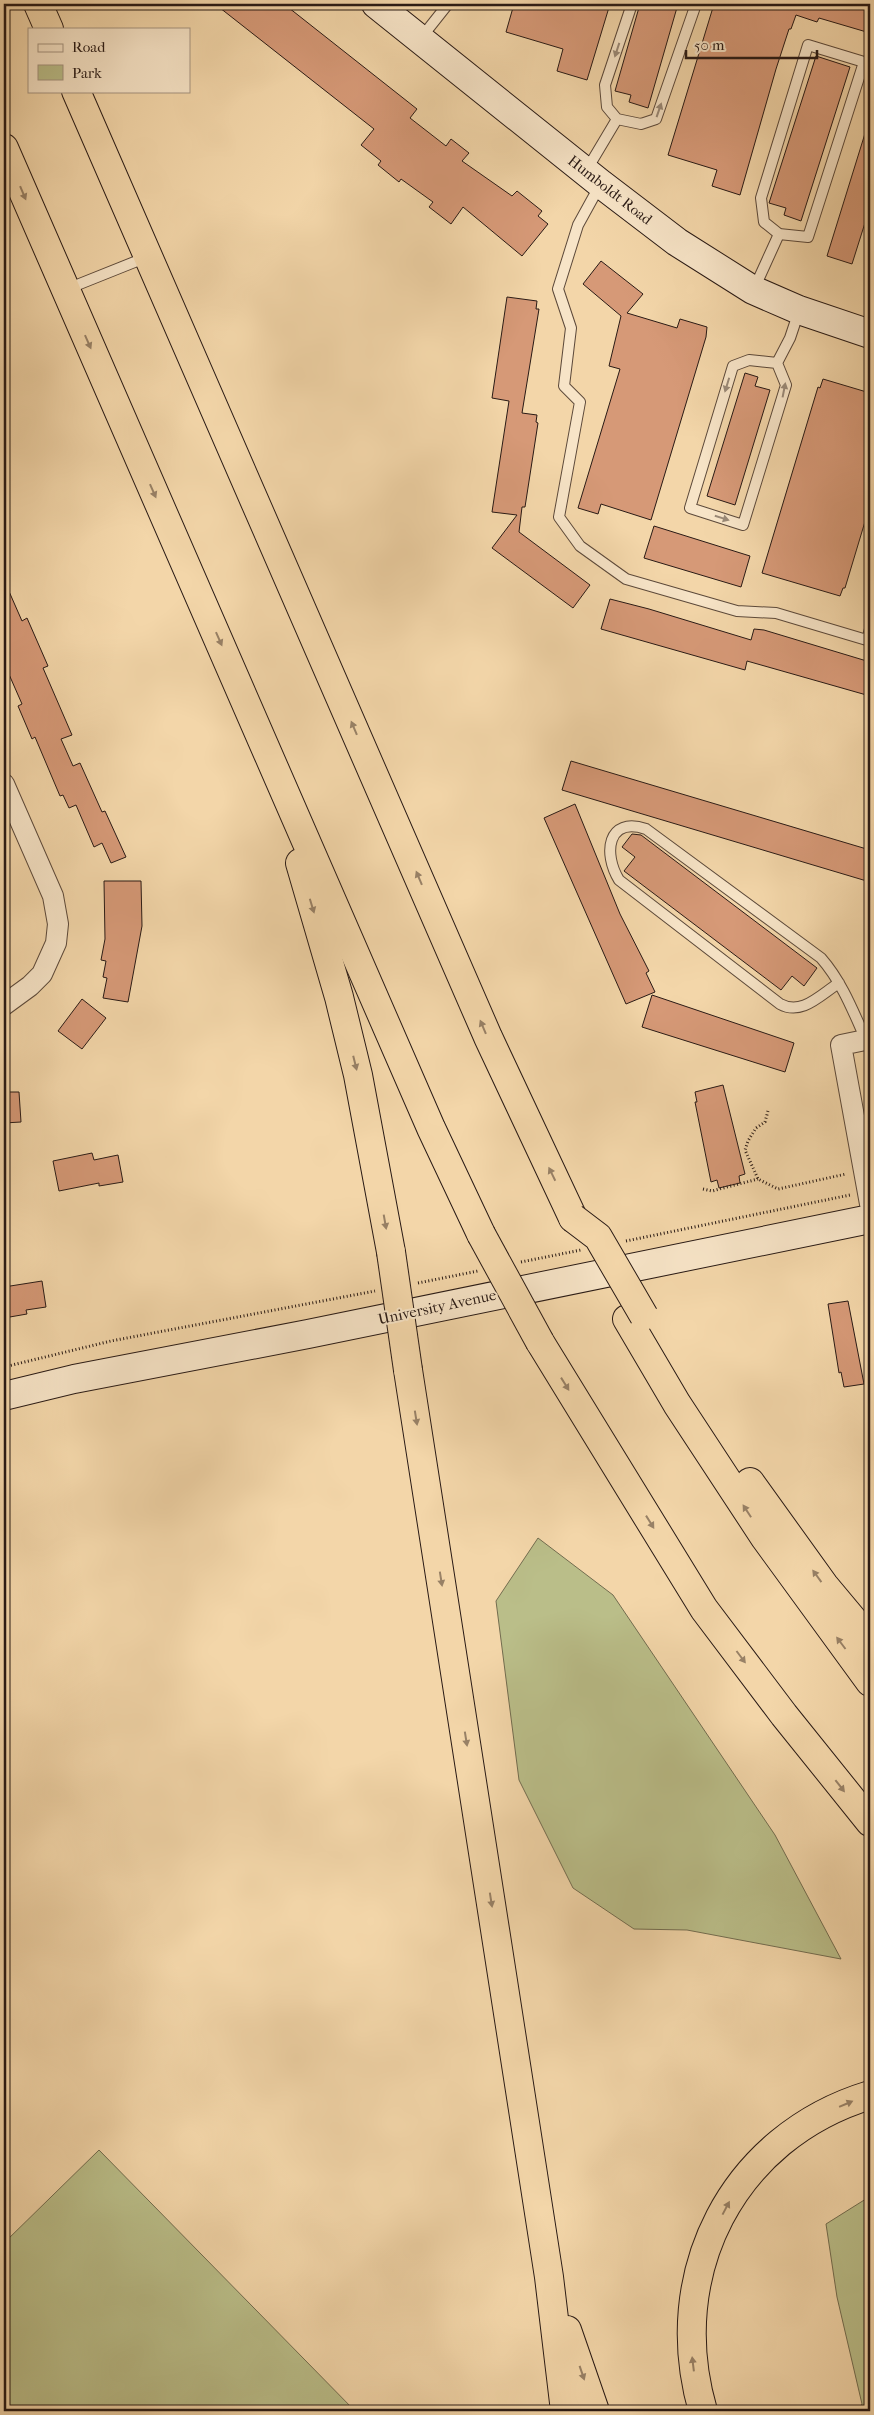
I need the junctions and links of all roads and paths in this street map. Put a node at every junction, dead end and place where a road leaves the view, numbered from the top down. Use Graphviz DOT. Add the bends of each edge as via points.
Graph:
graph roads {
  1 [pos="38,4"];
  2 [pos="376,4"];
  3 [pos="448,4"];
  4 [pos="632,4"];
  5 [pos="696,4"];
  6 [pos="49,28"];
  7 [pos="420,39"];
  8 [pos="76,92"];
  9 [pos="617,119"];
  10 [pos="4,148"];
  11 [pos="593,178"];
  12 [pos="779,234"];
  13 [pos="148,256"];
  14 [pos="65,290"];
  15 [pos="753,290"];
  16 [pos="799,310"];
  17 [pos="870,334"];
  18 [pos="778,363"];
  19 [pos="870,629"];
  20 [pos="869,640"];
  21 [pos="4,784"];
  22 [pos="292,807"];
  23 [pos="838,983"];
  24 [pos="4,1005"];
  25 [pos="868,1039"];
  26 [pos="768,1111"];
  27 [pos="864,1169"];
  28 [pos="758,1179"];
  29 [pos="703,1189"];
  30 [pos="869,1198"];
  31 [pos="870,1219"];
  32 [pos="623,1242"];
  33 [pos="585,1250"];
  34 [pos="518,1263"];
  35 [pos="480,1270"];
  36 [pos="414,1283"];
  37 [pos="385,1289"];
  38 [pos="635,1317"];
  39 [pos="4,1367"];
  40 [pos="4,1396"];
  41 [pos="870,1640"];
  42 [pos="870,1682"];
  43 [pos="870,1822"];
  44 [pos="870,2096"];
  45 [pos="549,2277"];
  46 [pos="565,2411"];
  47 [pos="595,2411"];
  48 [pos="703,2411"];
  1 -- 6 [label="highway"];
  2 -- 7 [label="main road, Humboldt Road"];
  3 -- 7 [label="lane"];
  4 -- 9 [label="lane, one-way" via="605,85 607,106"];
  9 -- 5 [label="lane, one-way" via="641,124 656,119"];
  7 -- 11 [label="main road, Humboldt Road"];
  8 -- 13 [label="highway"];
  9 -- 11 [label="lane"];
  10 -- 14 [label="highway, one-way"];
  11 -- 15 [label="main road, Humboldt Road" via="678,242"];
  11 -- 20 [label="lane" via="558,289 571,328 564,386 580,402 560,517 580,546 626,579 737,611 776,613"];
  12 -- 12 [label="lane" via="808,237 864,62 808,44 761,198 764,222"];
  12 -- 15 [label="lane"];
  13 -- 14 [label="lane"];
  38 -- 13 [label="highway, one-way" via="573,1218 488,1037"];
  14 -- 22 [label="highway, one-way"];
  15 -- 16 [label="main road, Humboldt Road"];
  16 -- 17 [label="main road, Humboldt Road"];
  16 -- 18 [label="lane"];
  18 -- 18 [label="lane, one-way" via="749,360 733,366 690,508 743,525 786,385"];
  19 -- 20 [label="lane"];
  21 -- 24 [label="street" via="53,896 58,924 50,962 42,974"];
  22 -- 43 [label="highway, one-way, bridge" via="431,1128 481,1234 540,1342 704,1609"];
  22 -- 45 [label="highway, one-way, bridge" via="300,863 358,1074 391,1252"];
  23 -- 23 [label="lane" via="821,958 646,829 624,825 614,834 609,856 619,880 780,1004 795,1009 804,1007"];
  23 -- 25 [label="lane"];
  25 -- 27 [label="street" via="841,1045"];
  26 -- 28 [label="path" via="765,1122 756,1128 745,1150"];
  27 -- 28 [label="path" via="778,1188"];
  27 -- 30 [label="street"];
  28 -- 29 [label="path" via="712,1191"];
  30 -- 32 [label="path"];
  31 -- 40 [label="main road, University Avenue" via="74,1379"];
  33 -- 34 [label="path"];
  35 -- 36 [label="path"];
  37 -- 39 [label="path" via="129,1337"];
  41 -- 38 [label="highway, one-way" via="774,1517"];
  42 -- 38 [label="highway, one-way" via="765,1538 682,1410"];
  48 -- 44 [label="highway, one-way" via="692,2354 694,2292 699,2266 709,2241 735,2191 769,2152 790,2134 816,2117"];
  45 -- 46 [label="highway"];
  45 -- 47 [label="highway, one-way"];
}
